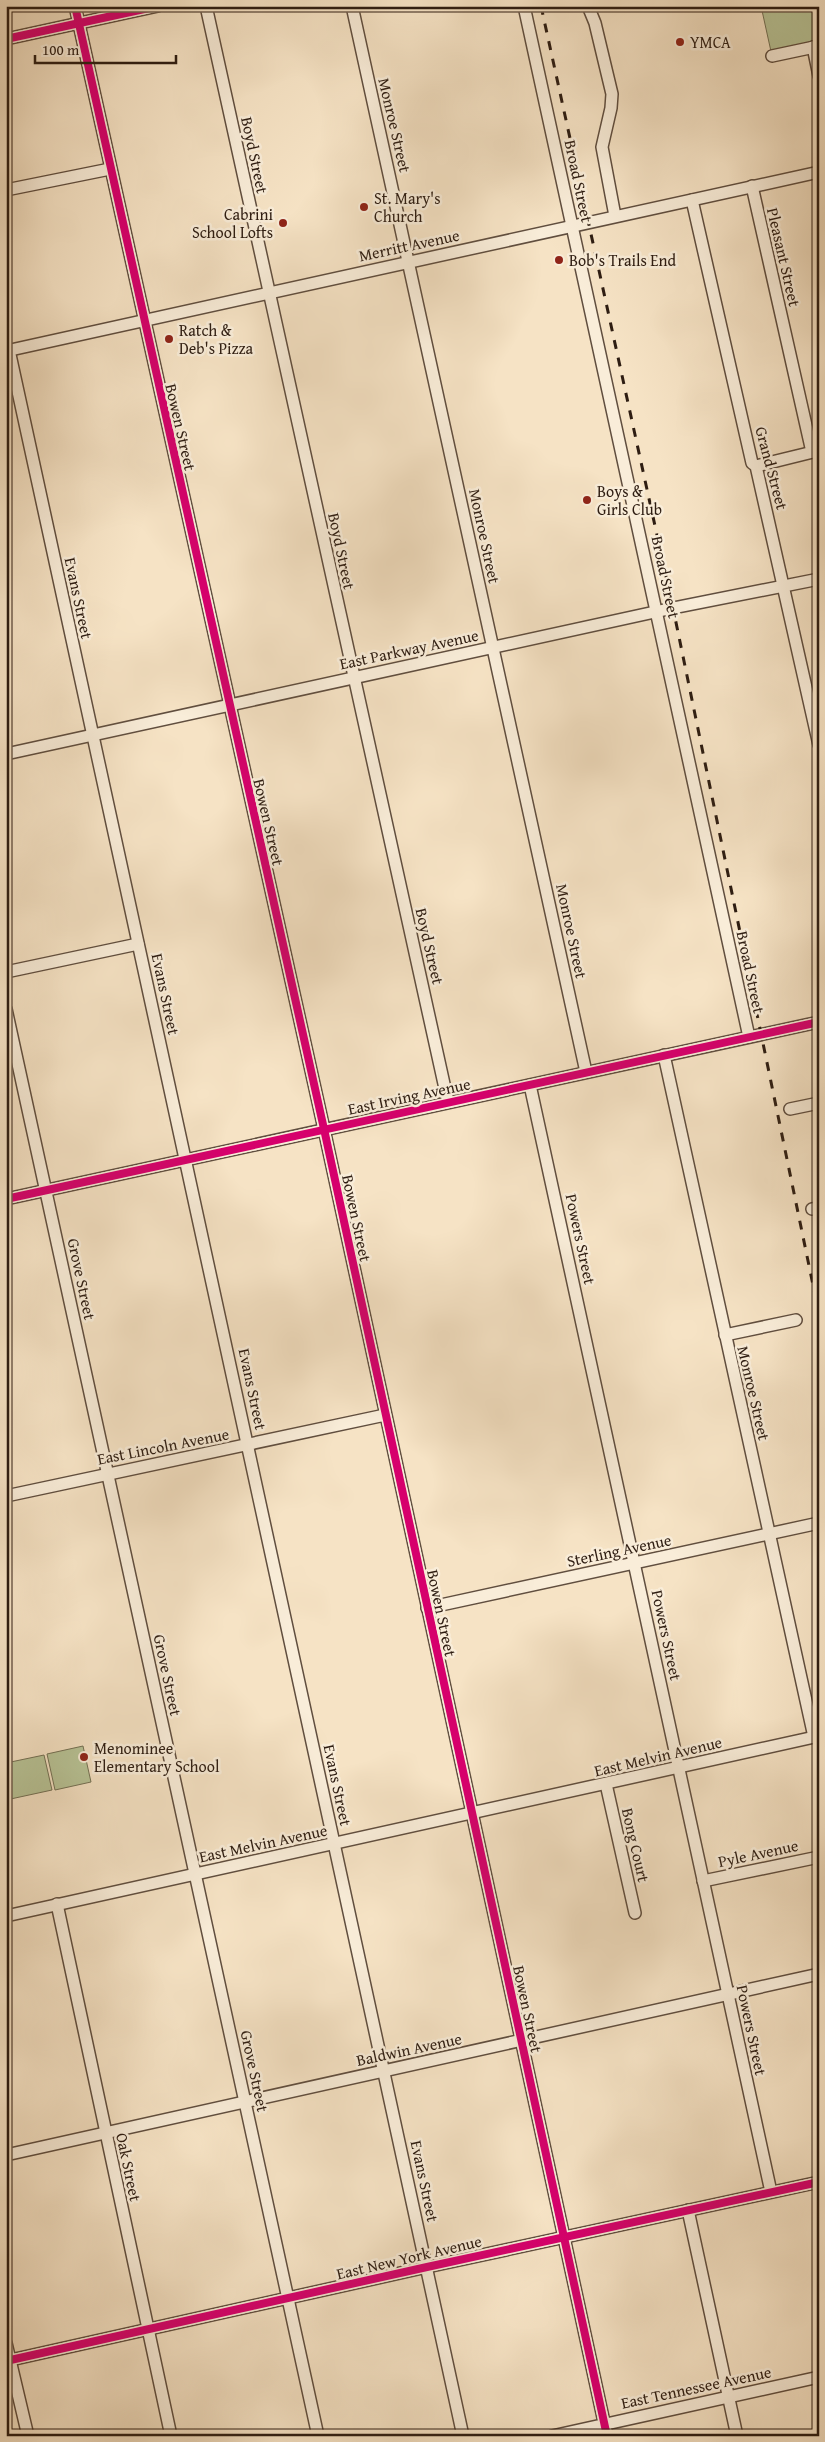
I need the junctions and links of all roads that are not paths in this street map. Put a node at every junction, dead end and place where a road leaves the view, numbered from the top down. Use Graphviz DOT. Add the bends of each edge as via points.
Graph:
graph roads {
  1 [pos="75,6"];
  2 [pos="158,6"];
  3 [pos="206,6"];
  4 [pos="352,6"];
  5 [pos="524,6"];
  6 [pos="588,6"];
  7 [pos="79,23"];
  8 [pos="6,39"];
  9 [pos="816,47"];
  10 [pos="772,56"];
  11 [pos="819,76"];
  12 [pos="110,168"];
  13 [pos="819,172"];
  14 [pos="752,186"];
  15 [pos="6,190"];
  16 [pos="692,200"];
  17 [pos="615,216"];
  18 [pos="571,226"];
  19 [pos="409,262"];
  20 [pos="268,292"];
  21 [pos="143,320"];
  22 [pos="7,350"];
  23 [pos="815,451"];
  24 [pos="756,466"];
  25 [pos="819,579"];
  26 [pos="783,586"];
  27 [pos="657,612"];
  28 [pos="493,647"];
  29 [pos="354,678"];
  30 [pos="230,707"];
  31 [pos="817,733"];
  32 [pos="93,736"];
  33 [pos="819,746"];
  34 [pos="6,754"];
  35 [pos="138,944"];
  36 [pos="6,972"];
  37 [pos="6,1009"];
  38 [pos="819,1022"];
  39 [pos="749,1037"];
  40 [pos="664,1055"];
  41 [pos="586,1072"];
  42 [pos="530,1085"];
  43 [pos="448,1102"];
  44 [pos="819,1103"];
  45 [pos="790,1109"];
  46 [pos="324,1129"];
  47 [pos="185,1160"];
  48 [pos="47,1190"];
  49 [pos="6,1199"];
  50 [pos="796,1320"];
  51 [pos="725,1335"];
  52 [pos="385,1415"];
  53 [pos="248,1446"];
  54 [pos="108,1474"];
  55 [pos="6,1496"];
  56 [pos="819,1523"];
  57 [pos="769,1534"];
  58 [pos="634,1563"];
  59 [pos="427,1608"];
  60 [pos="817,1736"];
  61 [pos="679,1768"];
  62 [pos="606,1784"];
  63 [pos="472,1814"];
  64 [pos="334,1844"];
  65 [pos="819,1857"];
  66 [pos="194,1874"];
  67 [pos="703,1882"];
  68 [pos="57,1904"];
  69 [pos="635,1913"];
  70 [pos="6,1916"];
  71 [pos="819,1974"];
  72 [pos="728,1994"];
  73 [pos="521,2041"];
  74 [pos="384,2070"];
  75 [pos="245,2101"];
  76 [pos="105,2132"];
  77 [pos="6,2155"];
  78 [pos="819,2182"];
  79 [pos="771,2192"];
  80 [pos="688,2210"];
  81 [pos="563,2238"];
  82 [pos="427,2266"];
  83 [pos="287,2299"];
  84 [pos="147,2329"];
  85 [pos="6,2343"];
  86 [pos="8,2361"];
  87 [pos="819,2377"];
  88 [pos="729,2396"];
  89 [pos="606,2430"];
  90 [pos="28,2436"];
  91 [pos="171,2436"];
  92 [pos="318,2436"];
  93 [pos="463,2436"];
  94 [pos="552,2436"];
  95 [pos="737,2436"];
  1 -- 7 [label="street, Bowen Street"];
  2 -- 7 [label="street"];
  3 -- 20 [label="street, Boyd Street"];
  4 -- 19 [label="street, Monroe Street"];
  5 -- 18 [label="street, Broad Street"];
  6 -- 17 [label="street, Broad Street" via="612,94 602,147"];
  7 -- 8 [label="street"];
  7 -- 12 [label="street, Bowen Street"];
  9 -- 10 [label="street"];
  9 -- 11 [label="street"];
  12 -- 15 [label="street"];
  12 -- 21 [label="street, Bowen Street"];
  13 -- 14 [label="street, Merritt Avenue"];
  14 -- 16 [label="street, Merritt Avenue"];
  14 -- 23 [label="street, Pleasant Street"];
  16 -- 17 [label="street, Merritt Avenue"];
  16 -- 24 [label="street, Grand Street" via="752,463"];
  17 -- 18 [label="street, Merritt Avenue"];
  18 -- 19 [label="street, Merritt Avenue"];
  18 -- 27 [label="street, Broad Street"];
  19 -- 20 [label="street, Merritt Avenue"];
  19 -- 28 [label="street, Monroe Street"];
  20 -- 21 [label="street, Merritt Avenue"];
  20 -- 29 [label="street, Boyd Street"];
  21 -- 22 [label="street, Merritt Avenue"];
  21 -- 30 [label="street, Bowen Street"];
  22 -- 32 [label="street, Evans Street"];
  23 -- 24 [label="street"];
  24 -- 26 [label="street, Grand Street"];
  25 -- 26 [label="street, East Parkway Avenue"];
  26 -- 27 [label="street, East Parkway Avenue"];
  26 -- 31 [label="street, Grand Street"];
  27 -- 28 [label="street, East Parkway Avenue"];
  27 -- 39 [label="street, Broad Street"];
  28 -- 29 [label="street, East Parkway Avenue"];
  28 -- 41 [label="street, Monroe Street"];
  29 -- 30 [label="street, East Parkway Avenue"];
  29 -- 43 [label="street, Boyd Street"];
  30 -- 32 [label="street, East Parkway Avenue"];
  30 -- 46 [label="street, Bowen Street"];
  31 -- 33 [label="street, Grand Street"];
  32 -- 34 [label="street, East Parkway Avenue"];
  32 -- 35 [label="street, Evans Street"];
  35 -- 36 [label="street"];
  35 -- 47 [label="street, Evans Street"];
  37 -- 48 [label="street, Grove Street"];
  38 -- 39 [label="street, East Irving Avenue"];
  39 -- 40 [label="street, East Irving Avenue"];
  40 -- 41 [label="street, East Irving Avenue"];
  40 -- 51 [label="street, Monroe Street"];
  41 -- 42 [label="street, East Irving Avenue"];
  42 -- 43 [label="street, East Irving Avenue"];
  42 -- 58 [label="street, Powers Street"];
  43 -- 46 [label="street, East Irving Avenue"];
  44 -- 45 [label="street"];
  46 -- 47 [label="street, East Irving Avenue"];
  46 -- 52 [label="street, Bowen Street"];
  47 -- 48 [label="street, East Irving Avenue"];
  47 -- 53 [label="street, Evans Street"];
  48 -- 49 [label="street, East Irving Avenue"];
  48 -- 54 [label="street, Grove Street"];
  50 -- 51 [label="street"];
  51 -- 57 [label="street, Monroe Street"];
  52 -- 53 [label="street, East Lincoln Avenue"];
  52 -- 59 [label="street, Bowen Street"];
  53 -- 54 [label="street, East Lincoln Avenue"];
  53 -- 64 [label="street, Evans Street"];
  54 -- 55 [label="street, East Lincoln Avenue"];
  54 -- 66 [label="street, Grove Street"];
  56 -- 57 [label="street, Sterling Avenue"];
  57 -- 58 [label="street, Sterling Avenue"];
  57 -- 60 [label="street, Monroe Street"];
  58 -- 59 [label="street, Sterling Avenue"];
  58 -- 61 [label="street, Powers Street"];
  59 -- 63 [label="street, Bowen Street"];
  60 -- 61 [label="street, East Melvin Avenue"];
  61 -- 62 [label="street, East Melvin Avenue"];
  61 -- 67 [label="street, Powers Street"];
  62 -- 63 [label="street, East Melvin Avenue"];
  62 -- 69 [label="street, Bong Court"];
  63 -- 64 [label="street, East Melvin Avenue"];
  63 -- 73 [label="street, Bowen Street"];
  64 -- 66 [label="street, East Melvin Avenue"];
  64 -- 74 [label="street, Evans Street"];
  65 -- 67 [label="street, Pyle Avenue"];
  66 -- 68 [label="street, East Melvin Avenue"];
  66 -- 75 [label="street, Grove Street"];
  67 -- 72 [label="street, Powers Street"];
  68 -- 70 [label="street, East Melvin Avenue"];
  68 -- 76 [label="street, Oak Street"];
  71 -- 72 [label="street, Baldwin Avenue"];
  72 -- 73 [label="street, Baldwin Avenue"];
  72 -- 79 [label="street, Powers Street"];
  73 -- 74 [label="street, Baldwin Avenue"];
  73 -- 81 [label="street, Bowen Street"];
  74 -- 75 [label="street, Baldwin Avenue"];
  74 -- 82 [label="street, Evans Street"];
  75 -- 76 [label="street, Baldwin Avenue"];
  75 -- 83 [label="street, Grove Street"];
  76 -- 77 [label="street, Baldwin Avenue"];
  76 -- 84 [label="street, Oak Street"];
  78 -- 79 [label="street, East New York Avenue"];
  79 -- 80 [label="street, East New York Avenue"];
  80 -- 81 [label="street, East New York Avenue"];
  80 -- 88 [label="street"];
  81 -- 82 [label="street, East New York Avenue"];
  81 -- 89 [label="street, Bowen Street"];
  82 -- 83 [label="street, East New York Avenue"];
  82 -- 93 [label="street, Evans Street"];
  83 -- 84 [label="street, East New York Avenue"];
  83 -- 92 [label="street, Grove Street"];
  84 -- 86 [label="street, East New York Avenue"];
  84 -- 91 [label="street, Oak Street"];
  85 -- 86 [label="street"];
  86 -- 90 [label="street"];
  87 -- 88 [label="street, East Tennessee Avenue"];
  88 -- 89 [label="street, East Tennessee Avenue"];
  88 -- 95 [label="street"];
  89 -- 94 [label="street, East Tennessee Avenue"];
}
